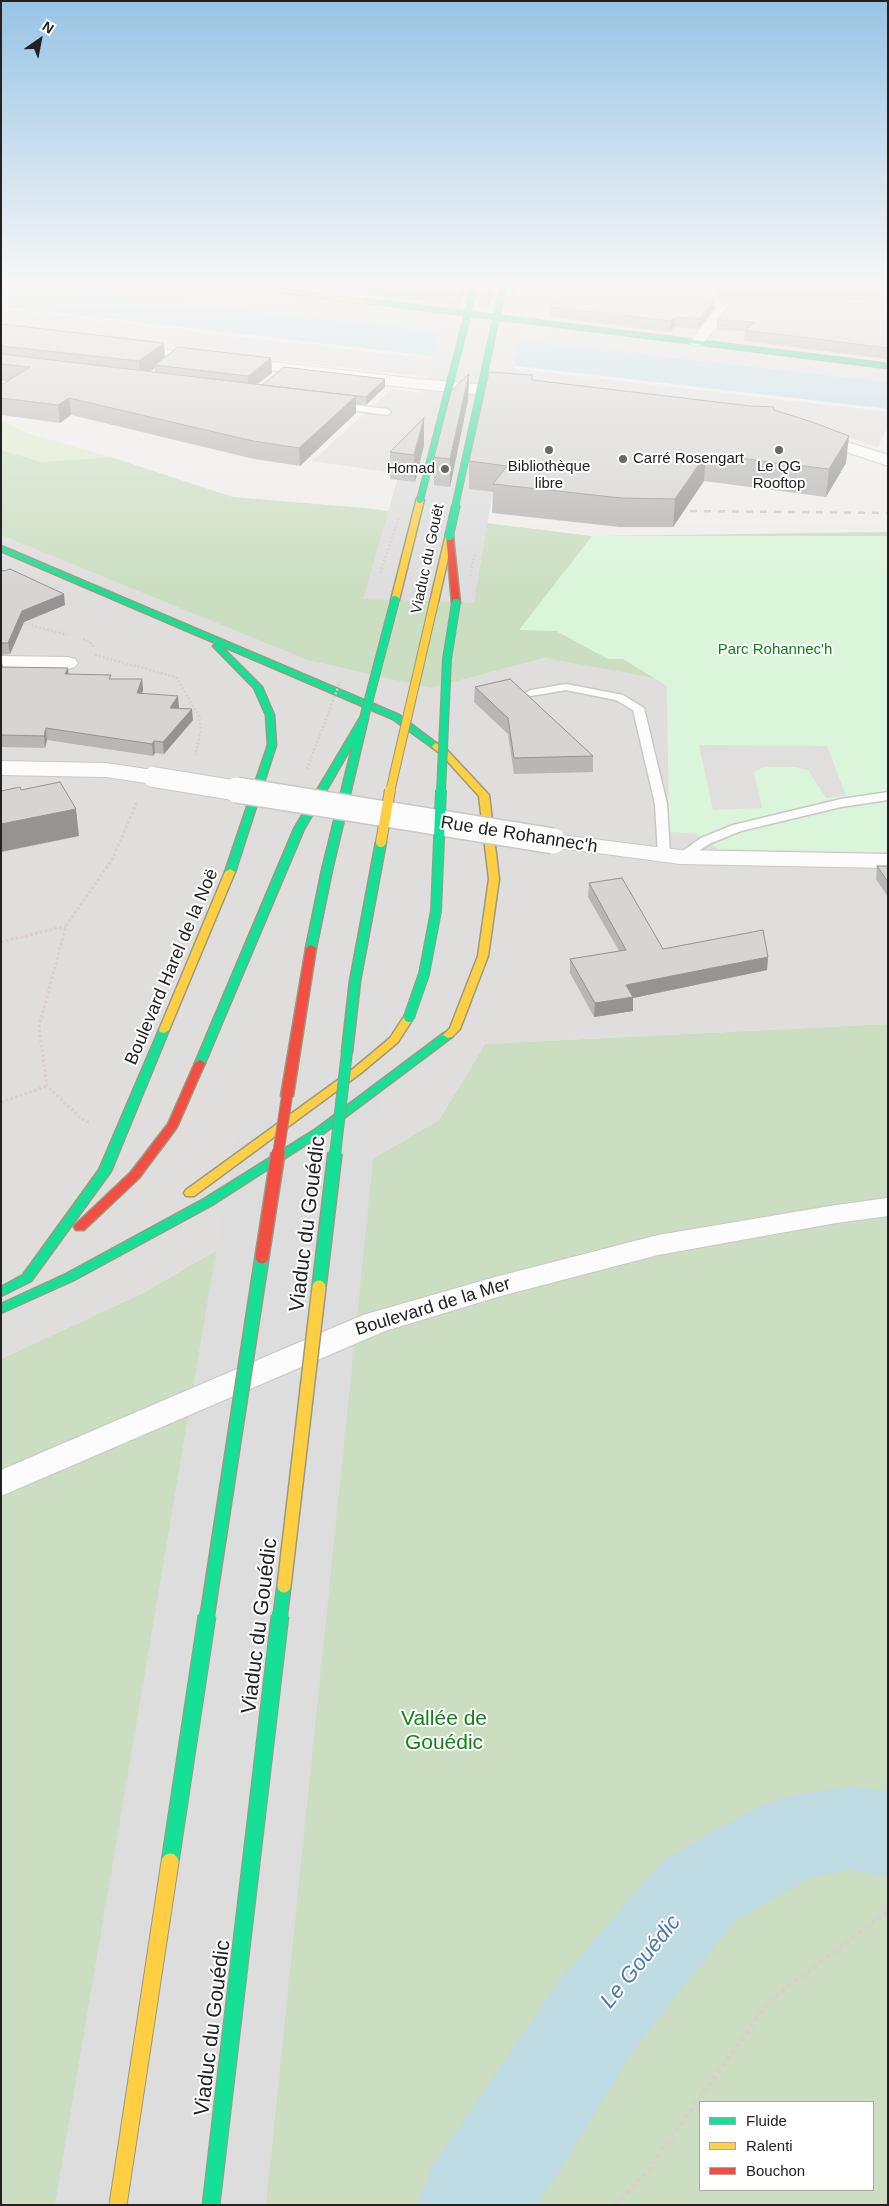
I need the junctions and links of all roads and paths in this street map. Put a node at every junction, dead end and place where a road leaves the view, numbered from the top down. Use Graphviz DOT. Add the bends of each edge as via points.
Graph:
graph roads {
  1 [pos="429,385"];
  2 [pos="450,385"];
  3 [pos="482,385"];
  4 [pos="526,394"];
  5 [pos="328,405"];
  6 [pos="387,412"];
  7 [pos="799,432"];
  8 [pos="888,462"];
  9 [pos="449,536"];
  10 [pos="1,548"];
  11 [pos="18,622"];
  12 [pos="72,636"];
  13 [pos="207,636"];
  14 [pos="80,638"];
  15 [pos="1,662"];
  16 [pos="68,663"];
  17 [pos="340,681"];
  18 [pos="531,693"];
  19 [pos="364,718"];
  20 [pos="194,760"];
  21 [pos="1,768"];
  22 [pos="306,772"];
  23 [pos="145,776"];
  24 [pos="888,796"];
  25 [pos="672,856"];
  26 [pos="888,861"];
  27 [pos="66,926"];
  28 [pos="1,942"];
  29 [pos="347,1052"];
  30 [pos="47,1086"];
  31 [pos="1,1102"];
  32 [pos="90,1122"];
  33 [pos="182,1198"];
  34 [pos="888,1207"];
  35 [pos="158,1215"];
  36 [pos="70,1277"];
  37 [pos="27,1278"];
  38 [pos="1,1292"];
  39 [pos="1,1309"];
  40 [pos="1,1484"];
  41 [pos="888,1911"];
  42 [pos="118,2205"];
  43 [pos="211,2205"];
  44 [pos="615,2205"];
  1 -- 4 [label="street"];
  2 -- 19 [label="main road, Viaduc du Gouët, bridge"];
  3 -- 9 [label="main road, Viaduc du Gouët, bridge"];
  5 -- 6 [label="lane"];
  7 -- 8 [label="street"];
  9 -- 29 [label="main road, Viaduc du Gouët, bridge" via="392,781 355,980"];
  9 -- 33 [label="main road, bridge" via="456,603 447,658 436,911 424,974 409,1017 394,1040 357,1071"];
  10 -- 13 [label="main road"];
  11 -- 12 [label="path"];
  13 -- 36 [label="main road" via="396,717 444,752 484,794 494,879 483,956 455,1029 390,1080 320,1130 208,1202"];
  13 -- 37 [label="main road, Boulevard Harel de la Noë" via="258,687 270,715 272,745 235,860 106,1171"];
  14 -- 20 [label="path" via="94,647 93,655 176,678 199,716 201,731"];
  15 -- 16 [label="street"];
  17 -- 22 [label="path, bridge"];
  18 -- 25 [label="lane" via="566,687 619,696 638,708"];
  19 -- 37 [label="main road" via="299,829 173,1125 135,1175"];
  19 -- 42 [label="main road, Viaduc du Gouédic, bridge" via="335,835 304,986"];
  21 -- 23 [label="street, Rue de Rohannec'h" via="106,770"];
  23 -- 25 [label="street, Rue de Rohannec'h, bridge" via="553,841"];
  23 -- 27 [label="path" via="142,791 113,858"];
  24 -- 25 [label="lane" via="841,803 737,828"];
  25 -- 26 [label="street, Rue de Rohannec'h"];
  27 -- 28 [label="path"];
  27 -- 30 [label="path" via="39,1027"];
  29 -- 43 [label="main road, Viaduc du Gouédic, bridge"];
  30 -- 31 [label="path"];
  30 -- 32 [label="path" via="82,1119"];
  34 -- 40 [label="street, Boulevard de la Mer" via="658,1246 495,1287 374,1323"];
  35 -- 36 [label="main road"];
  36 -- 39 [label="main road"];
  37 -- 38 [label="main road, Boulevard Harel de la Noë"];
  41 -- 44 [label="path" via="770,2000 645,2174"];
}
